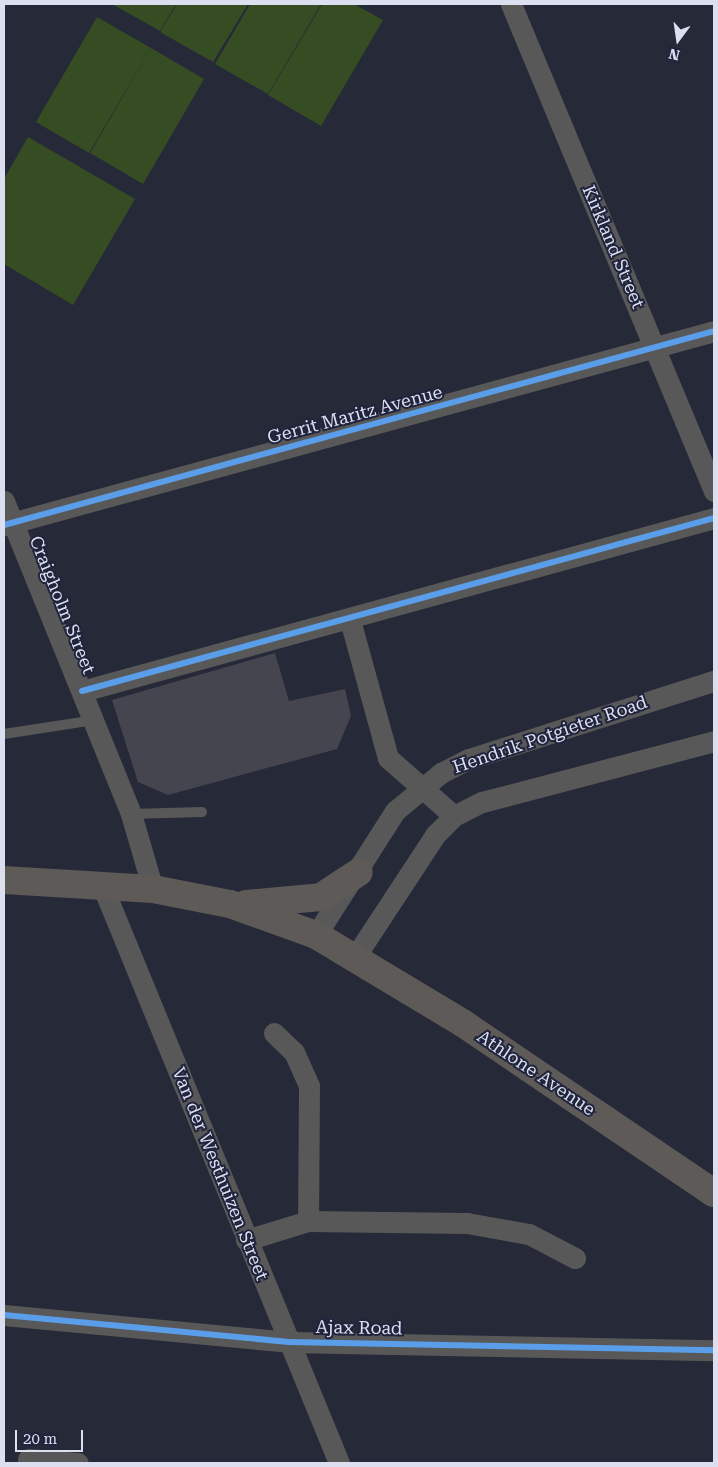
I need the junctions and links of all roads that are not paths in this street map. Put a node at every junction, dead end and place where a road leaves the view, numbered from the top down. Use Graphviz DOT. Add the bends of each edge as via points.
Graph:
graph roads {
  1 [pos="511,4"];
  2 [pos="714,331"];
  3 [pos="654,348"];
  4 [pos="714,491"];
  5 [pos="4,501"];
  6 [pos="714,518"];
  7 [pos="9,525"];
  8 [pos="350,620"];
  9 [pos="714,681"];
  10 [pos="82,691"];
  11 [pos="94,720"];
  12 [pos="4,734"];
  13 [pos="714,741"];
  14 [pos="422,788"];
  15 [pos="202,812"];
  16 [pos="132,814"];
  17 [pos="454,816"];
  18 [pos="358,872"];
  19 [pos="4,880"];
  20 [pos="102,885"];
  21 [pos="153,889"];
  22 [pos="230,904"];
  23 [pos="316,935"];
  24 [pos="355,957"];
  25 [pos="274,1033"];
  26 [pos="714,1193"];
  27 [pos="308,1221"];
  28 [pos="246,1240"];
  29 [pos="575,1258"];
  30 [pos="4,1315"];
  31 [pos="289,1342"];
  32 [pos="714,1350"];
  33 [pos="28,1459"];
  34 [pos="78,1463"];
  35 [pos="339,1463"];
  1 -- 3 [label="street, Kirkland Street"];
  2 -- 3 [label="street, Gerrit Maritz Avenue"];
  3 -- 4 [label="street, Kirkland Street"];
  3 -- 7 [label="street, Gerrit Maritz Avenue"];
  5 -- 7 [label="street, Craigholm Street"];
  6 -- 8 [label="street"];
  7 -- 10 [label="street, Craigholm Street"];
  8 -- 10 [label="street"];
  8 -- 14 [label="street" via="388,758"];
  9 -- 14 [label="street, Hendrik Potgieter Road" via="469,759"];
  10 -- 11 [label="street, Craigholm Street"];
  11 -- 12 [label="lane"];
  11 -- 16 [label="street, Craigholm Street"];
  13 -- 17 [label="street" via="482,802"];
  14 -- 17 [label="street"];
  14 -- 18 [label="street, Hendrik Potgieter Road" via="395,811"];
  15 -- 16 [label="lane"];
  16 -- 21 [label="street, Craigholm Street"];
  17 -- 24 [label="street" via="435,835"];
  18 -- 22 [label="main road" via="321,897"];
  18 -- 23 [label="street, Hendrik Potgieter Road"];
  19 -- 20 [label="main road"];
  20 -- 21 [label="main road"];
  20 -- 28 [label="street, Van der Westhuizen Street"];
  21 -- 22 [label="main road"];
  22 -- 23 [label="main road"];
  23 -- 24 [label="main road"];
  24 -- 26 [label="main road, Athlone Avenue" via="464,1024"];
  25 -- 27 [label="street" via="294,1052 309,1086"];
  27 -- 28 [label="street"];
  27 -- 29 [label="street" via="504,1226"];
  28 -- 31 [label="street, Van der Westhuizen Street"];
  30 -- 31 [label="street, Ajax Road"];
  31 -- 32 [label="street, Ajax Road"];
  31 -- 35 [label="street, Van der Westhuizen Street"];
  33 -- 34 [label="street"];
}
